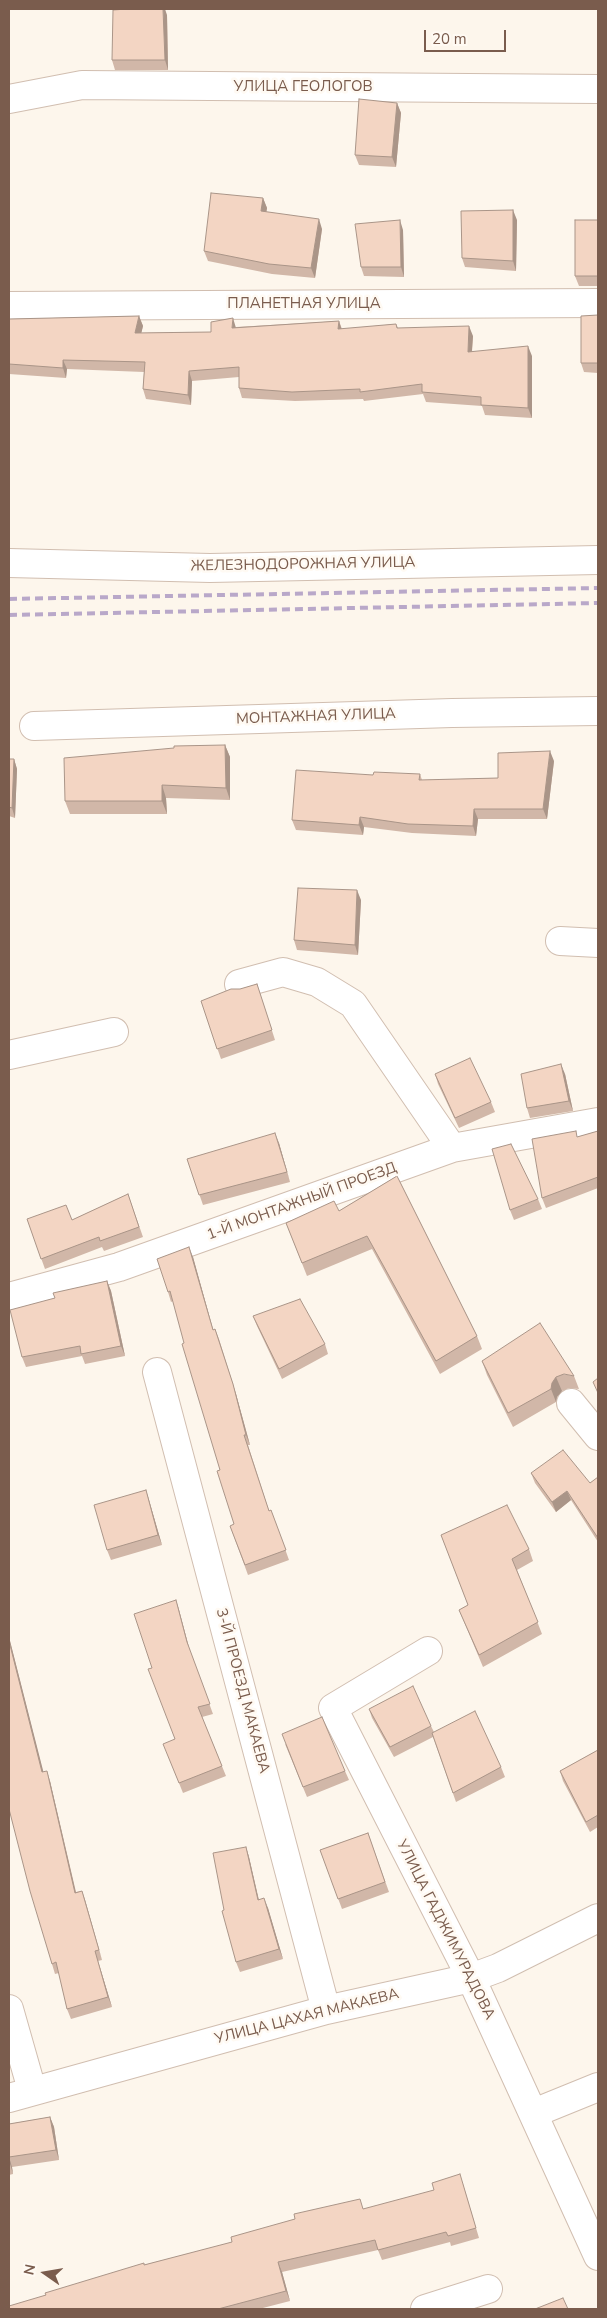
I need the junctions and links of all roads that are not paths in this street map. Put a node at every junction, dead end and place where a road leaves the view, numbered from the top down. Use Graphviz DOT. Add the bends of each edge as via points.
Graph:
graph roads {
  1 [pos="598,89"];
  2 [pos="9,99"];
  3 [pos="598,303"];
  4 [pos="9,306"];
  5 [pos="598,560"];
  6 [pos="9,563"];
  7 [pos="598,711"];
  8 [pos="34,726"];
  9 [pos="560,941"];
  10 [pos="598,943"];
  11 [pos="239,984"];
  12 [pos="114,1032"];
  13 [pos="9,1055"];
  14 [pos="598,1122"];
  15 [pos="452,1148"];
  16 [pos="9,1297"];
  17 [pos="157,1372"];
  18 [pos="571,1403"];
  19 [pos="598,1436"];
  20 [pos="428,1651"];
  21 [pos="598,1918"];
  22 [pos="471,1978"];
  23 [pos="9,2009"];
  24 [pos="326,2010"];
  25 [pos="598,2087"];
  26 [pos="20,2094"];
  27 [pos="534,2113"];
  28 [pos="598,2256"];
  29 [pos="488,2289"];
  30 [pos="425,2309"];
  1 -- 2 [label="street, УЛИЦА ГЕОЛОГОВ" via="82,85"];
  3 -- 4 [label="street, ПЛАНЕТНАЯ УЛИЦА"];
  5 -- 6 [label="street, ЖЕЛЕЗНОДОРОЖНАЯ УЛИЦА" via="210,568"];
  7 -- 8 [label="street, МОНТАЖНАЯ УЛИЦА"];
  9 -- 10 [label="street"];
  11 -- 15 [label="street" via="284,972 317,982 353,1004"];
  12 -- 13 [label="street"];
  14 -- 15 [label="street, 1-Й МОНТАЖНЫЙ ПРОЕЗД"];
  15 -- 16 [label="street, 1-Й МОНТАЖНЫЙ ПРОЕЗД" via="119,1267"];
  17 -- 24 [label="street, 3-Й ПРОЕЗД МАКАЕВА"];
  18 -- 19 [label="street"];
  20 -- 22 [label="street, УЛИЦА ГАДЖИМУРАДОВА" via="333,1708"];
  21 -- 22 [label="street, УЛИЦА ЦАХАЯ МАКАЕВА"];
  22 -- 24 [label="street, УЛИЦА ЦАХАЯ МАКАЕВА"];
  22 -- 27 [label="street, УЛИЦА ГАДЖИМУРАДОВА"];
  23 -- 26 [label="street"];
  24 -- 26 [label="street, УЛИЦА ЦАХАЯ МАКАЕВА"];
  25 -- 27 [label="street"];
  27 -- 28 [label="street, УЛИЦА ГАДЖИМУРАДОВА"];
  29 -- 30 [label="street"];
}
